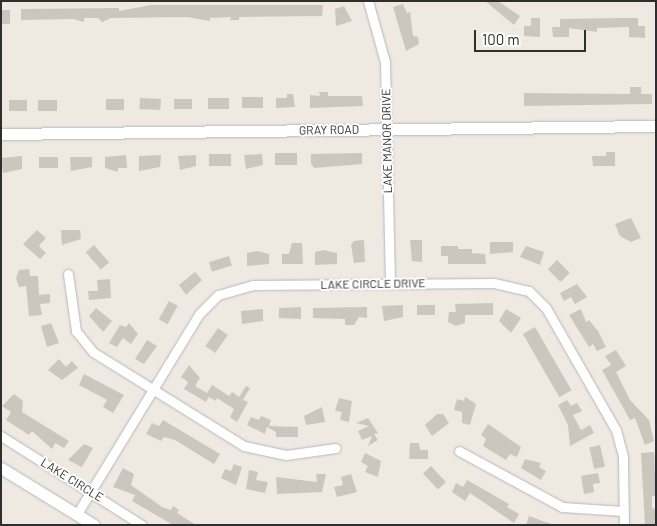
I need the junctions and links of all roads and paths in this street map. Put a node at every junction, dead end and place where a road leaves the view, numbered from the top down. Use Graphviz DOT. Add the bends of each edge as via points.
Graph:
graph roads {
  1 [pos="368,1"];
  2 [pos="656,126"];
  3 [pos="386,129"];
  4 [pos="1,134"];
  5 [pos="68,274"];
  6 [pos="390,283"];
  7 [pos="152,388"];
  8 [pos="1,436"];
  9 [pos="336,448"];
  10 [pos="459,452"];
  11 [pos="1,468"];
  12 [pos="88,491"];
  13 [pos="624,511"];
  14 [pos="77,514"];
  15 [pos="94,525"];
  16 [pos="142,525"];
  17 [pos="624,525"];
  1 -- 3 [label="street, LAKE MANOR DRIVE" via="385,62"];
  2 -- 3 [label="street, GRAY ROAD"];
  3 -- 4 [label="street, GRAY ROAD"];
  3 -- 6 [label="street, LAKE MANOR DRIVE"];
  5 -- 7 [label="street" via="72,317 81,342"];
  6 -- 7 [label="street, LAKE CIRCLE DRIVE" via="254,285 226,291 199,314"];
  6 -- 13 [label="street, LAKE CIRCLE DRIVE" via="507,284 538,298 619,437 624,468"];
  7 -- 9 [label="street" via="254,450 292,455"];
  7 -- 12 [label="street, LAKE CIRCLE DRIVE"];
  8 -- 12 [label="street, LAKE CIRCLE"];
  10 -- 13 [label="street" via="562,507"];
  11 -- 14 [label="street"];
  12 -- 14 [label="street, LAKE CIRCLE DRIVE"];
  12 -- 16 [label="street, LAKE CIRCLE"];
  13 -- 17 [label="street, LAKE CIRCLE DRIVE"];
  14 -- 15 [label="street"];
}
